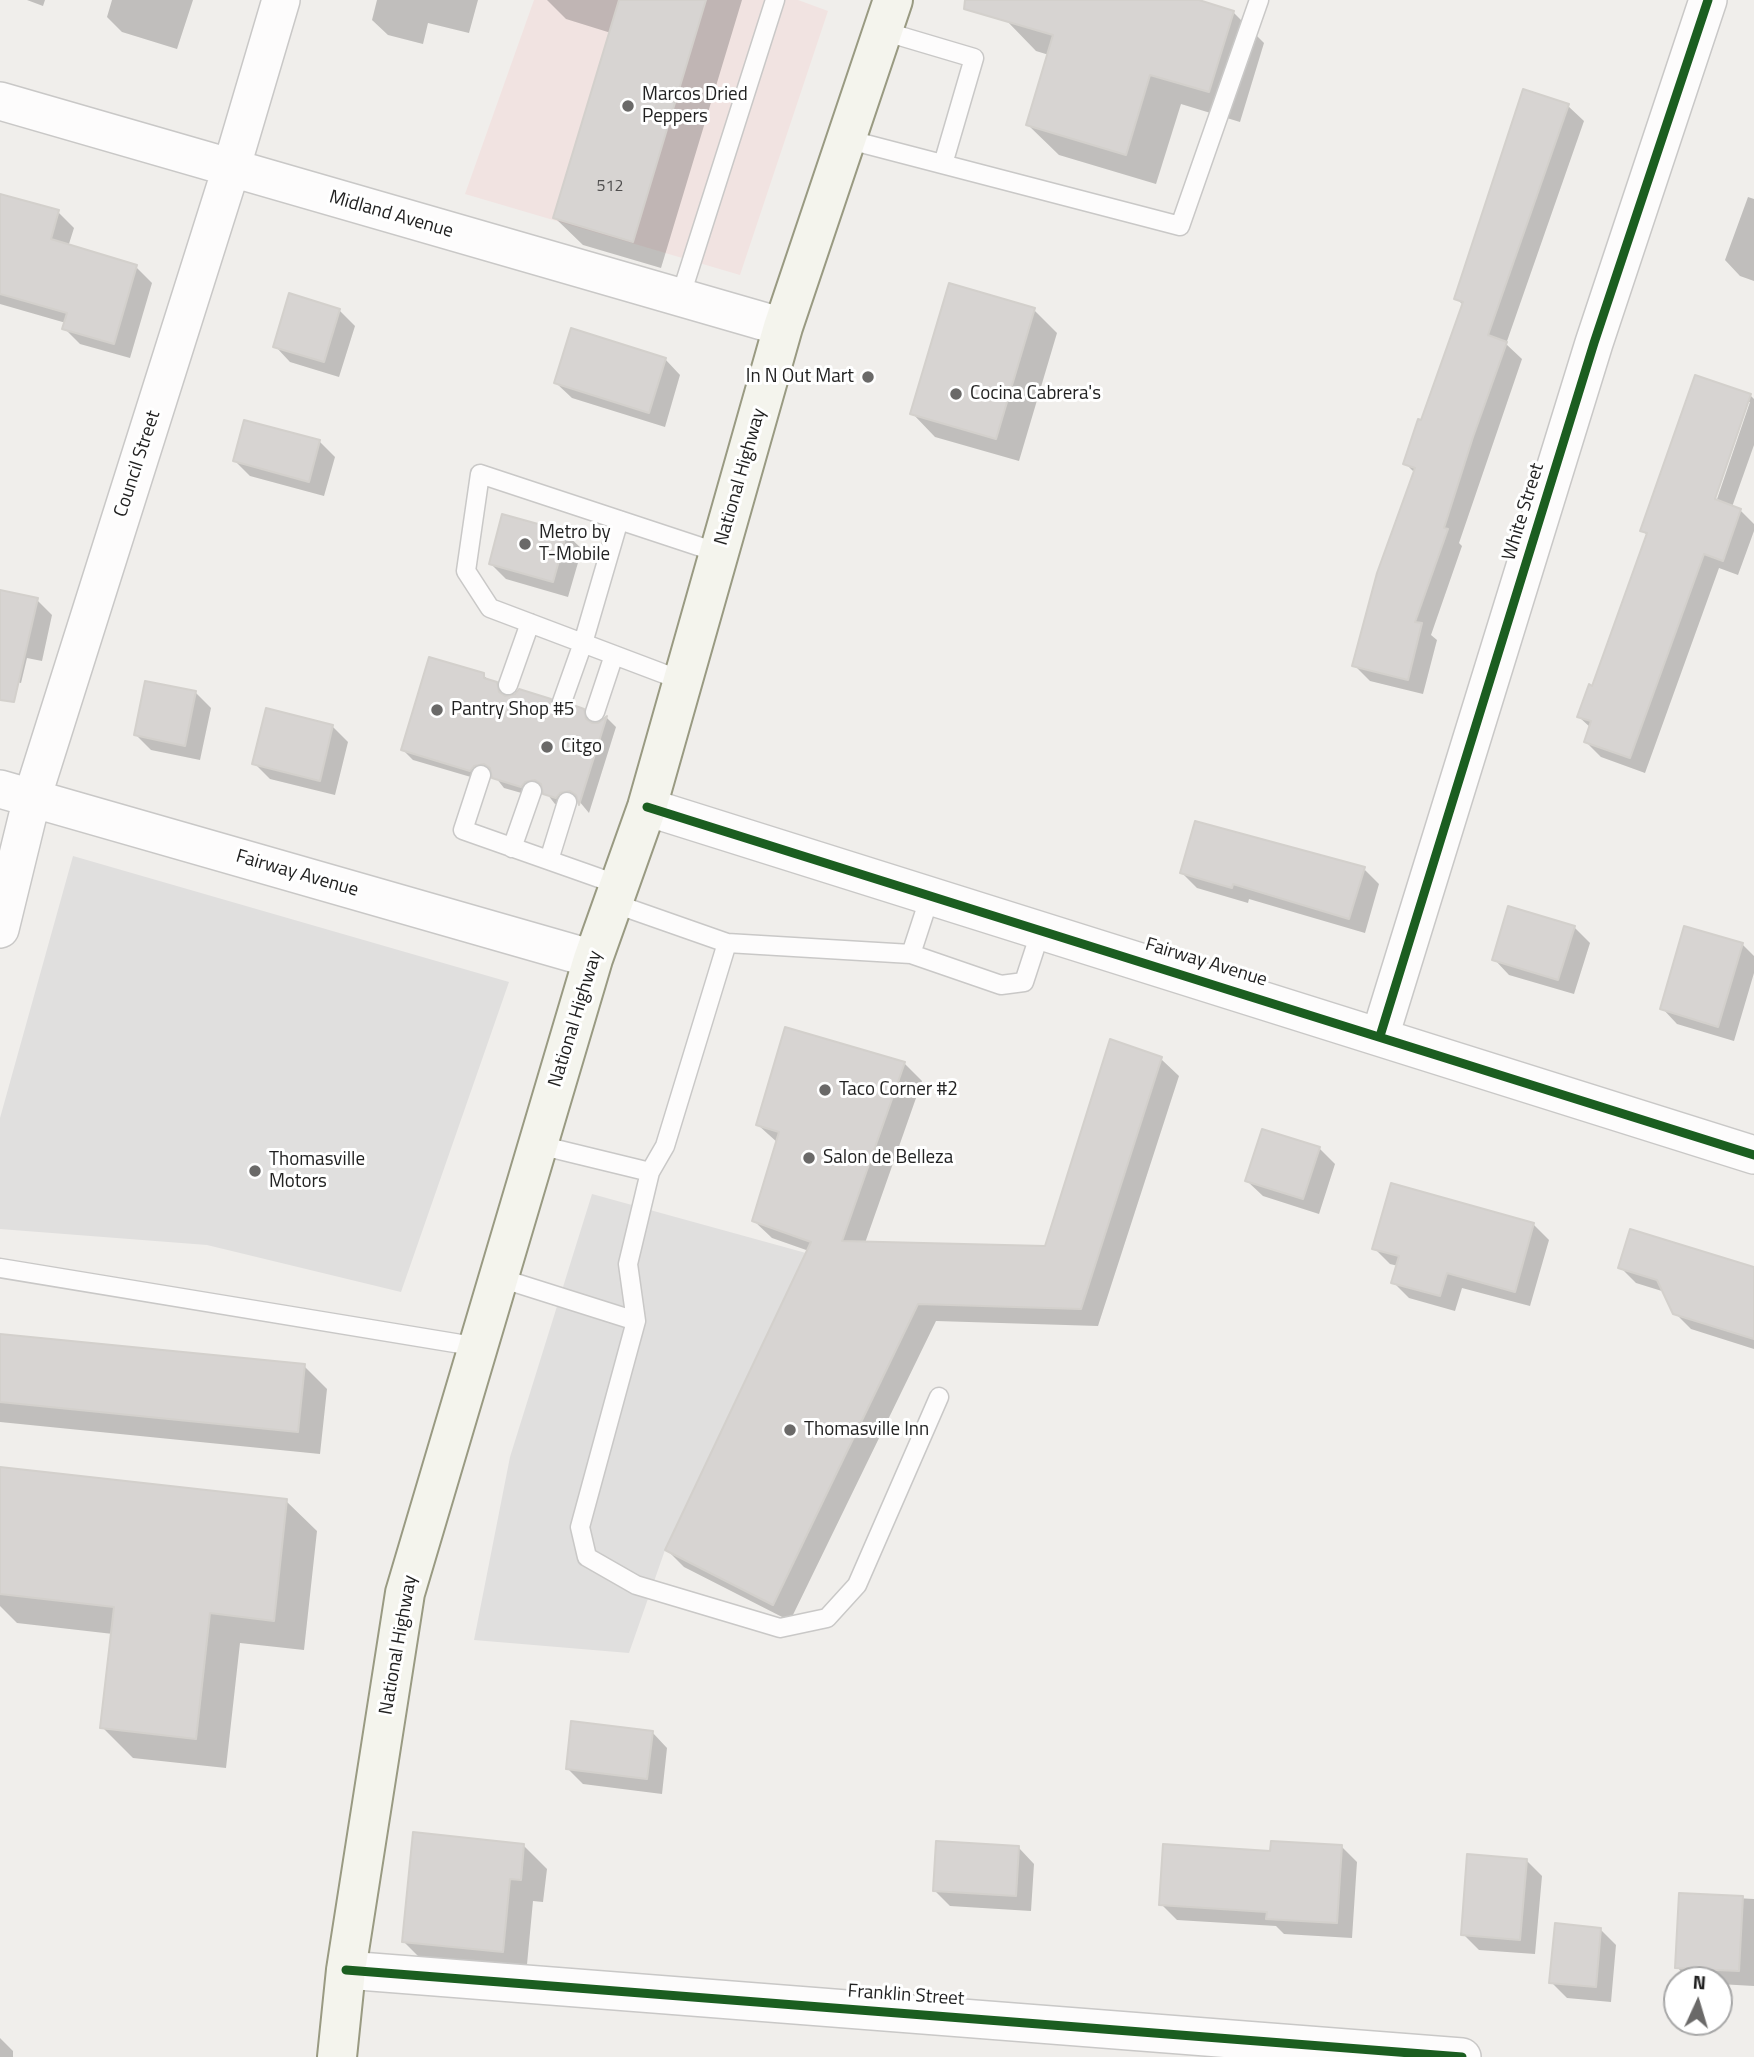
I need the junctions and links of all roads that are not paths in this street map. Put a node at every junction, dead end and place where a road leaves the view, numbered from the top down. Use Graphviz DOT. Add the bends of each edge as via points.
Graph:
graph roads {
  1 [pos="281,0"];
  2 [pos="775,0"];
  3 [pos="1259,0"];
  4 [pos="1708,0"];
  5 [pos="888,15"];
  6 [pos="0,102"];
  7 [pos="846,139"];
  8 [pos="943,164"];
  9 [pos="231,169"];
  10 [pos="680,298"];
  11 [pos="783,327"];
  12 [pos="619,520"];
  13 [pos="719,554"];
  14 [pos="530,623"];
  15 [pos="583,643"];
  16 [pos="614,655"];
  17 [pos="683,681"];
  18 [pos="508,685"];
  19 [pos="562,702"];
  20 [pos="595,712"];
  21 [pos="481,775"];
  22 [pos="531,790"];
  23 [pos="16,794"];
  24 [pos="567,802"];
  25 [pos="648,807"];
  26 [pos="512,848"];
  27 [pos="549,860"];
  28 [pos="616,894"];
  29 [pos="930,896"];
  30 [pos="0,929"];
  31 [pos="1041,930"];
  32 [pos="727,943"];
  33 [pos="911,954"];
  34 [pos="593,959"];
  35 [pos="1380,1036"];
  36 [pos="539,1145"];
  37 [pos="1754,1155"];
  38 [pos="650,1172"];
  39 [pos="0,1268"];
  40 [pos="500,1278"];
  41 [pos="636,1321"];
  42 [pos="479,1347"];
  43 [pos="939,1396"];
  44 [pos="346,1970"];
  45 [pos="337,2057"];
  46 [pos="1462,2057"];
  1 -- 9 [label="street, Council Street"];
  2 -- 10 [label="lane"];
  3 -- 8 [label="lane" via="1180,226"];
  4 -- 35 [label="street, White Street" via="1594,343"];
  5 -- 7 [label="main road, National Highway"];
  5 -- 8 [label="lane" via="974,58"];
  6 -- 9 [label="street, Midland Avenue"];
  7 -- 8 [label="lane"];
  7 -- 11 [label="main road, National Highway"];
  9 -- 10 [label="street, Midland Avenue"];
  9 -- 23 [label="street, Council Street"];
  10 -- 11 [label="street, Midland Avenue"];
  11 -- 13 [label="main road, National Highway"];
  12 -- 13 [label="lane"];
  12 -- 14 [label="lane" via="480,474 466,571 490,608"];
  12 -- 15 [label="lane"];
  13 -- 17 [label="main road, National Highway"];
  14 -- 15 [label="lane"];
  14 -- 18 [label="lane"];
  15 -- 16 [label="lane"];
  15 -- 19 [label="lane"];
  16 -- 17 [label="lane"];
  16 -- 20 [label="lane"];
  17 -- 25 [label="main road, National Highway"];
  21 -- 26 [label="lane" via="463,830"];
  22 -- 26 [label="lane"];
  23 -- 30 [label="street, Council Street"];
  23 -- 34 [label="street, Fairway Avenue"];
  24 -- 27 [label="lane"];
  25 -- 28 [label="main road, National Highway"];
  25 -- 29 [label="street, Fairway Avenue"];
  26 -- 27 [label="lane"];
  27 -- 28 [label="lane"];
  28 -- 32 [label="lane"];
  28 -- 34 [label="main road, National Highway"];
  29 -- 31 [label="street, Fairway Avenue"];
  29 -- 33 [label="lane"];
  31 -- 33 [label="lane" via="1024,982 1000,985"];
  31 -- 35 [label="street, Fairway Avenue"];
  32 -- 33 [label="lane"];
  32 -- 38 [label="lane" via="665,1146"];
  34 -- 36 [label="main road, National Highway"];
  35 -- 37 [label="street, Fairway Avenue"];
  36 -- 38 [label="lane"];
  36 -- 40 [label="main road, National Highway"];
  38 -- 41 [label="lane" via="628,1264"];
  39 -- 42 [label="lane"];
  40 -- 41 [label="lane"];
  40 -- 42 [label="main road, National Highway"];
  41 -- 43 [label="lane" via="580,1527 587,1557 636,1585 780,1628 827,1618 857,1585"];
  42 -- 44 [label="main road, National Highway" via="405,1593"];
  44 -- 45 [label="main road, National Highway"];
  44 -- 46 [label="street, Franklin Street"];
}
